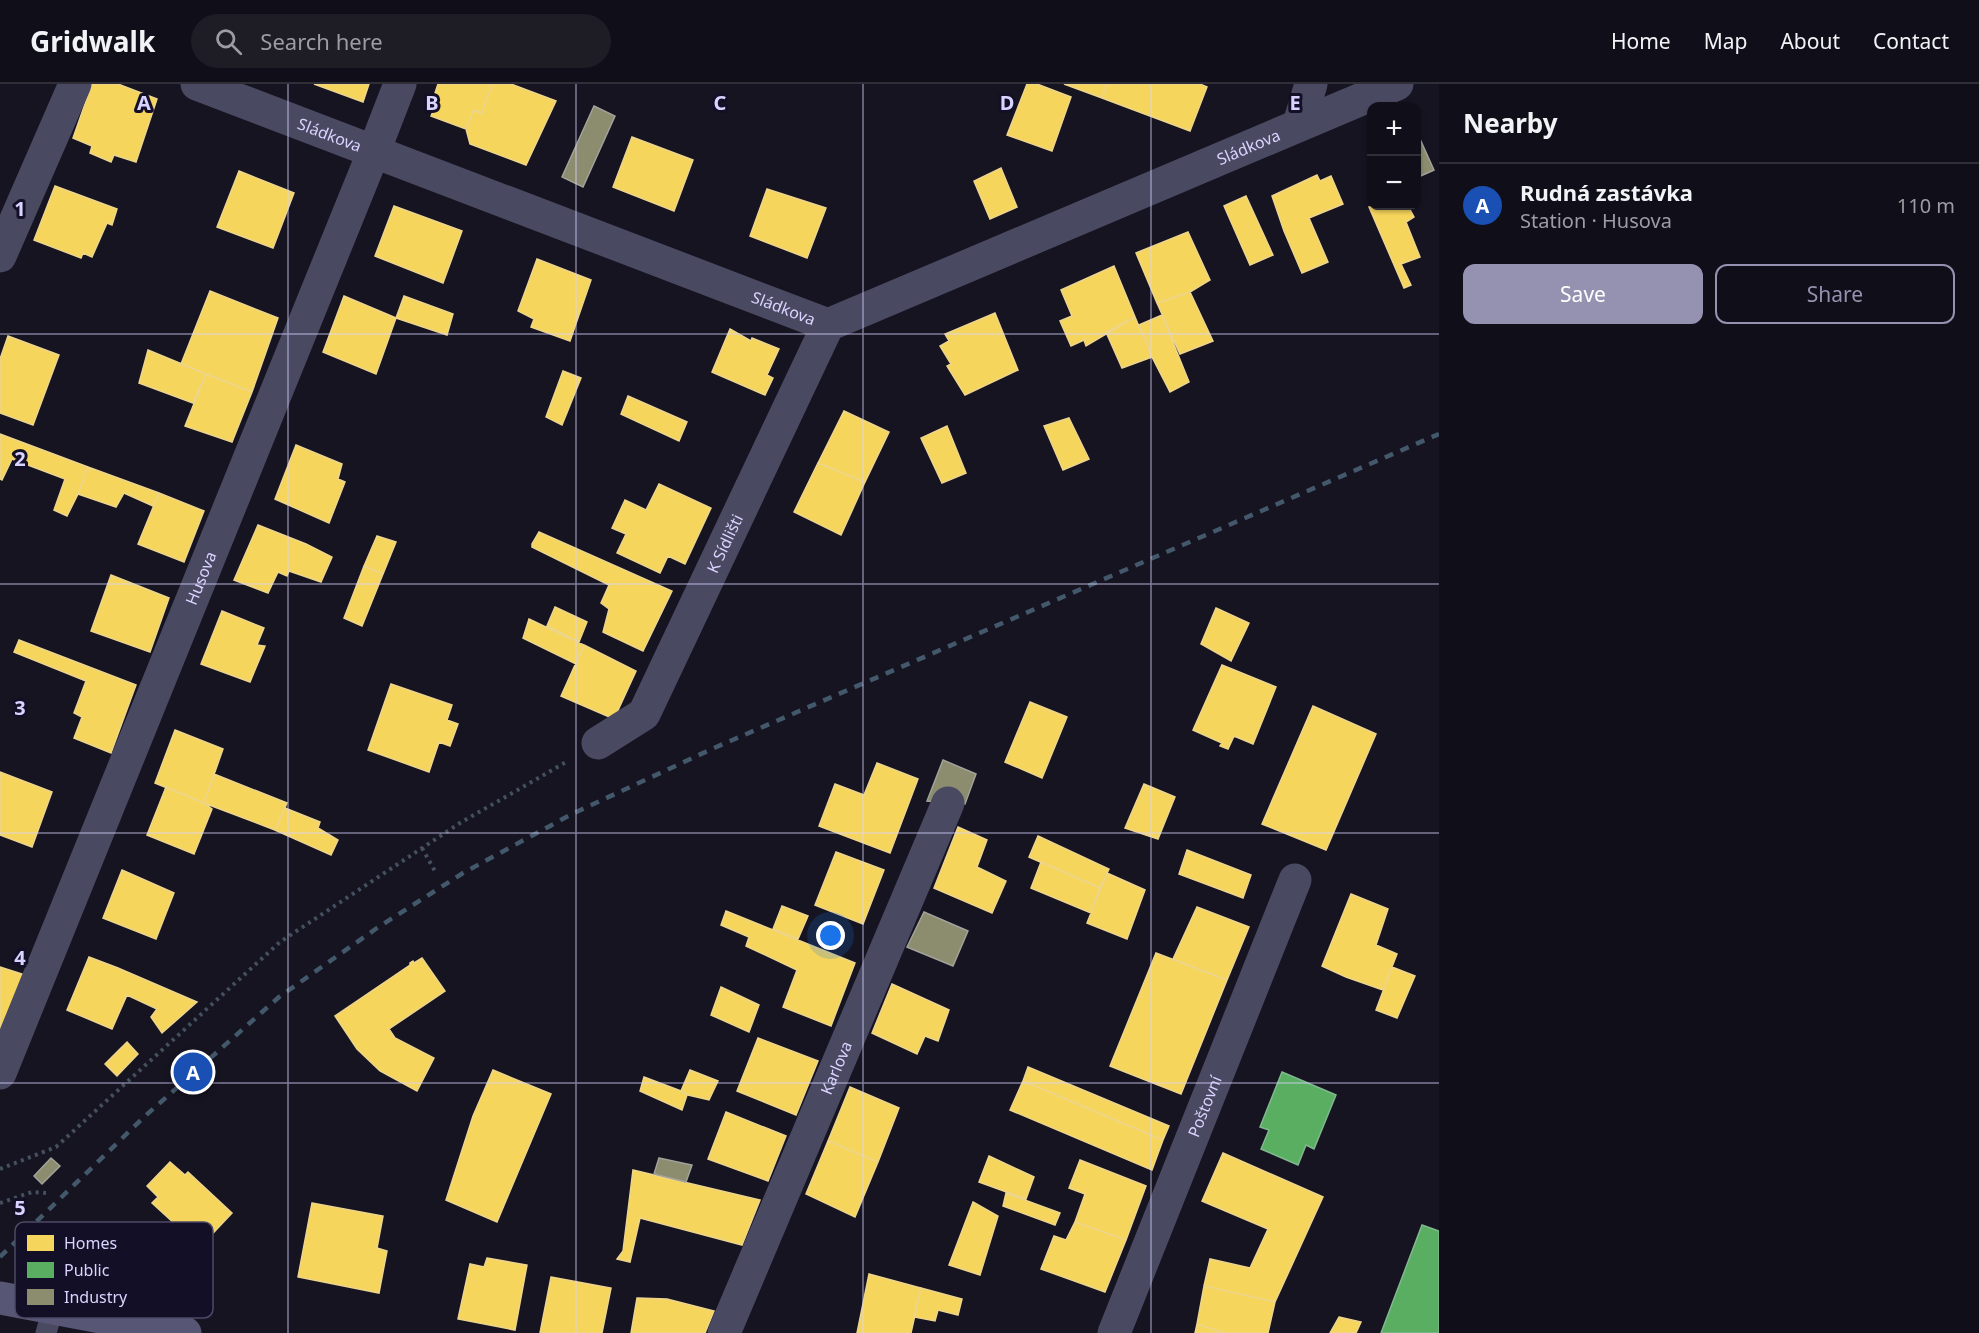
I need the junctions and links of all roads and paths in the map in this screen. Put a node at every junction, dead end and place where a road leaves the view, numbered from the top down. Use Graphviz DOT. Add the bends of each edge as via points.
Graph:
graph roads {
  1 [pos="75,84"];
  2 [pos="197,84"];
  3 [pos="400,84"];
  4 [pos="1311,84"];
  5 [pos="1397,84"];
  6 [pos="1299,124"];
  7 [pos="374,151"];
  8 [pos="0,256"];
  9 [pos="828,325"];
  10 [pos="598,743"];
  11 [pos="948,803"];
  12 [pos="422,848"];
  13 [pos="436,873"];
  14 [pos="1295,879"];
  15 [pos="0,1073"];
  16 [pos="0,1169"];
  17 [pos="46,1193"];
  18 [pos="0,1203"];
  19 [pos="0,1298"];
  20 [pos="15,1305"];
  21 [pos="49,1320"];
  22 [pos="184,1333"];
  23 [pos="724,1333"];
  24 [pos="1114,1333"];
  1 -- 8 [label="street"];
  2 -- 7 [label="street, Sládkova"];
  3 -- 7 [label="street, Husova"];
  4 -- 6 [label="street"];
  5 -- 6 [label="street, Sládkova"];
  6 -- 9 [label="street, Sládkova"];
  7 -- 9 [label="street, Sládkova"];
  7 -- 15 [label="street, Husova"];
  9 -- 10 [label="street, K Sídlišti" via="644,714"];
  10 -- 12 [label="path"];
  11 -- 23 [label="street, Karlova"];
  12 -- 13 [label="path"];
  12 -- 16 [label="path" via="280,942 56,1147"];
  14 -- 24 [label="street, Poštovní"];
  17 -- 18 [label="path" via="32,1192"];
  19 -- 20 [label="main road"];
  21 -- 22 [label="main road"];
}
